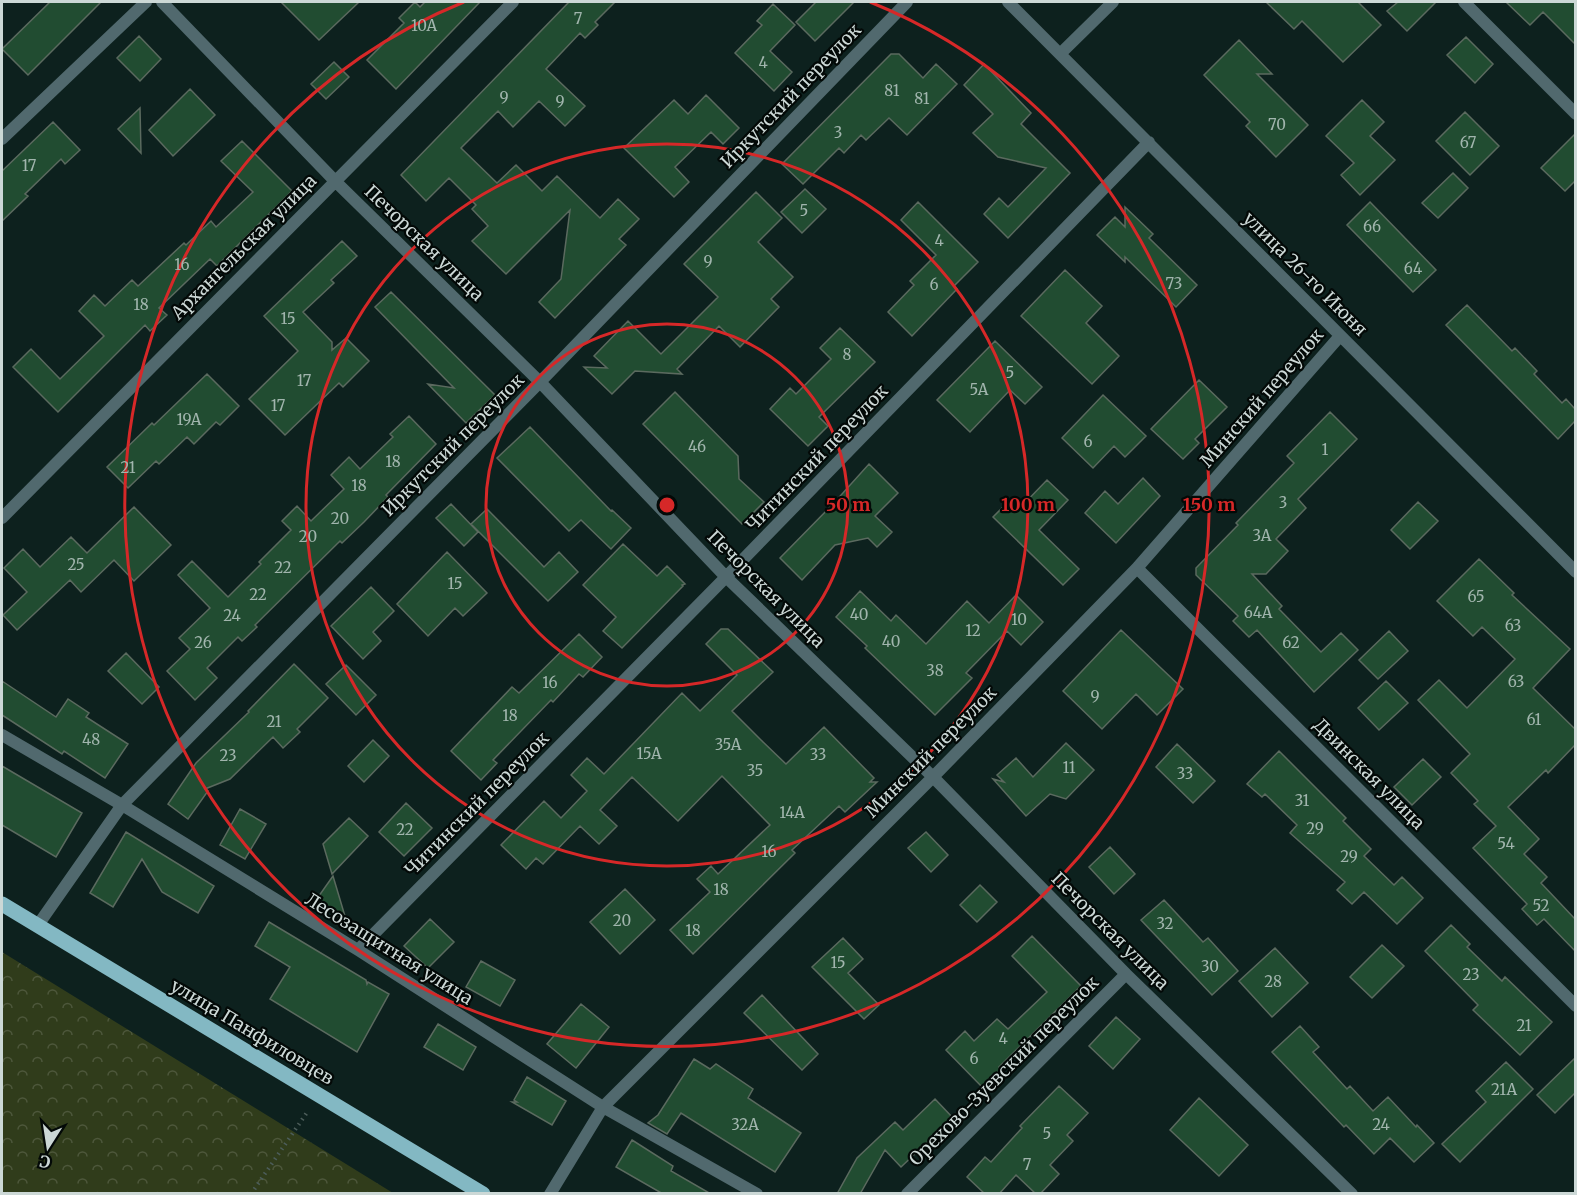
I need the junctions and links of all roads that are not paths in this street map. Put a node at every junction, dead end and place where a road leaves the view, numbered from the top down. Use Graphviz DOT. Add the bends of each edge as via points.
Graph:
graph roads {
  1 [pos="146,2"];
  2 [pos="162,2"];
  3 [pos="513,2"];
  4 [pos="907,2"];
  5 [pos="1008,2"];
  6 [pos="1113,2"];
  7 [pos="1464,2"];
  8 [pos="1060,54"];
  9 [pos="1575,114"];
  10 [pos="2,139"];
  11 [pos="1149,142"];
  12 [pos="335,181"];
  13 [pos="1340,336"];
  14 [pos="540,382"];
  15 [pos="2,518"];
  16 [pos="1137,568"];
  17 [pos="1575,572"];
  18 [pos="726,577"];
  19 [pos="2,735"];
  20 [pos="933,777"];
  21 [pos="122,805"];
  22 [pos="2,904"];
  23 [pos="38,926"];
  24 [pos="358,950"];
  25 [pos="1126,974"];
  26 [pos="1575,1006"];
  27 [pos="603,1107"];
  28 [pos="483,1194"];
  29 [pos="550,1194"];
  30 [pos="757,1194"];
  31 [pos="907,1194"];
  32 [pos="1352,1194"];
  1 -- 10 [label="street"];
  2 -- 12 [label="street, Печорская улица"];
  3 -- 12 [label="street, Архангельская улица"];
  4 -- 14 [label="street, Иркутский переулок"];
  5 -- 8 [label="street, улица 26-го Июня"];
  6 -- 8 [label="street"];
  7 -- 9 [label="street"];
  8 -- 11 [label="street, улица 26-го Июня"];
  11 -- 13 [label="street, улица 26-го Июня"];
  11 -- 18 [label="street, Читинский переулок"];
  12 -- 14 [label="street, Печорская улица"];
  12 -- 15 [label="street, Архангельская улица"];
  13 -- 16 [label="street, Минский переулок"];
  13 -- 17 [label="street, улица 26-го Июня"];
  14 -- 18 [label="street, Печорская улица"];
  14 -- 21 [label="street, Иркутский переулок"];
  16 -- 20 [label="street, Минский переулок"];
  16 -- 26 [label="street, Двинская улица"];
  18 -- 20 [label="street, Печорская улица"];
  18 -- 24 [label="street, Читинский переулок"];
  19 -- 21 [label="street, Лесозащитная улица"];
  20 -- 25 [label="street, Печорская улица"];
  20 -- 27 [label="street, Минский переулок"];
  21 -- 23 [label="street, Иркутский переулок"];
  21 -- 24 [label="street, Лесозащитная улица"];
  22 -- 23 [label="main road, улица Панфиловцев"];
  23 -- 28 [label="main road, улица Панфиловцев"];
  24 -- 27 [label="street, Лесозащитная улица"];
  25 -- 31 [label="street, Орехово-Зуевский переулок"];
  25 -- 32 [label="street, Печорская улица"];
  27 -- 29 [label="street, Минский переулок"];
  27 -- 30 [label="street, Лесозащитная улица"];
}
